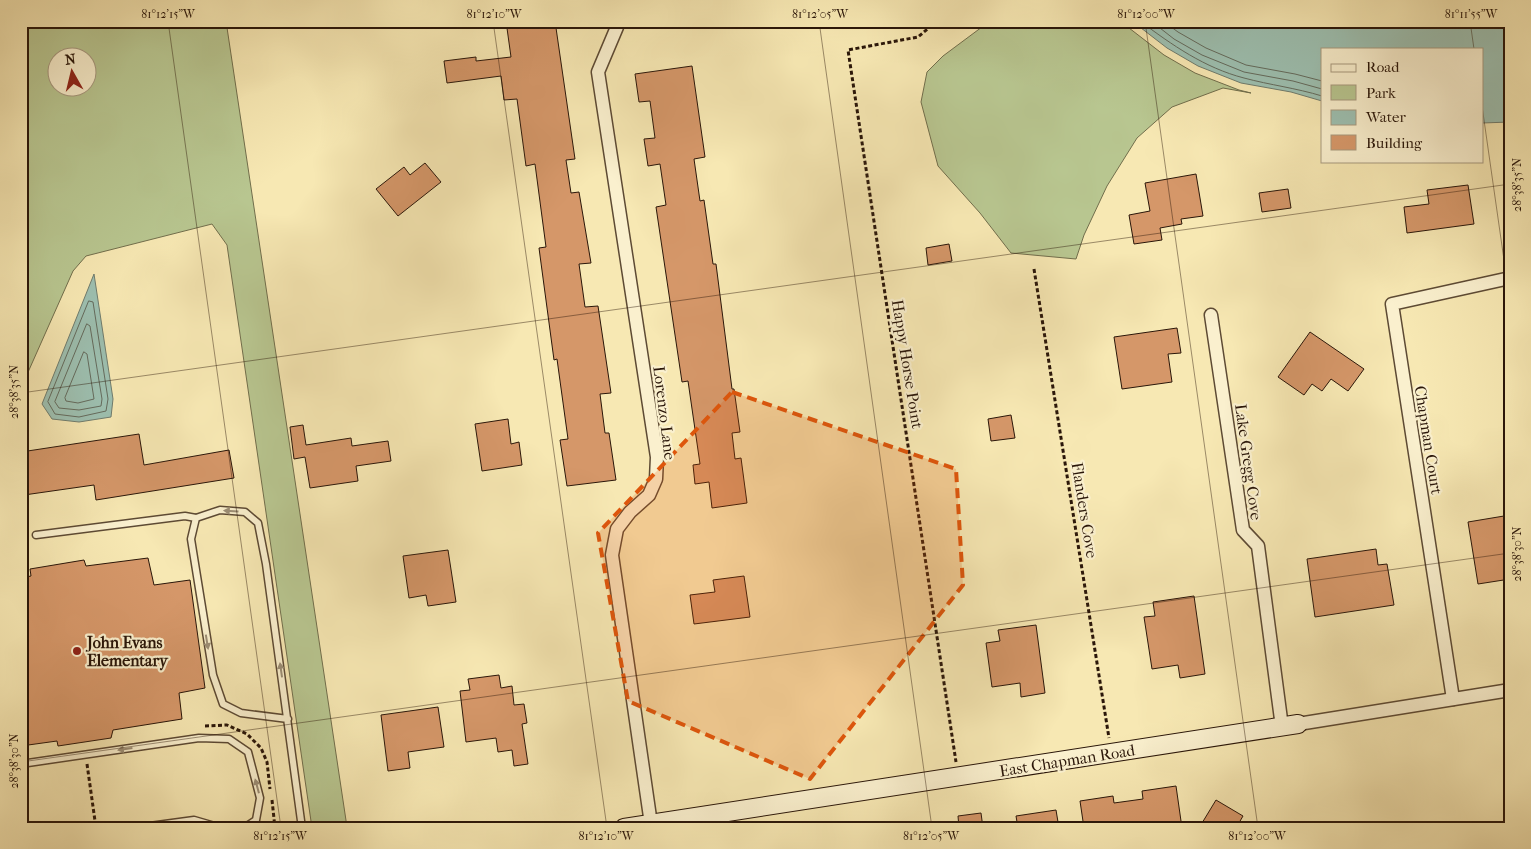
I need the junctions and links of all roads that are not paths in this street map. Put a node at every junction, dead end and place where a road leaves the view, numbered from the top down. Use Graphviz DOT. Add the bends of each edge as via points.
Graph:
graph roads {
  1 [pos="617,27"];
  2 [pos="1510,278"];
  3 [pos="1211,314"];
  4 [pos="196,518"];
  5 [pos="36,535"];
  6 [pos="1510,690"];
  7 [pos="1453,700"];
  8 [pos="288,719"];
  9 [pos="1290,726"];
  10 [pos="21,764"];
  11 [pos="651,824"];
  12 [pos="135,828"];
  13 [pos="228,828"];
  14 [pos="244,828"];
  15 [pos="302,828"];
  16 [pos="624,828"];
  1 -- 11 [label="street, Lorenzo Lane" via="598,72 657,457 656,479 649,495 617,528 612,555"];
  2 -- 7 [label="street, Chapman Court" via="1392,304"];
  3 -- 9 [label="street, Lake Gregg Cove" via="1243,530 1258,546"];
  4 -- 5 [label="lane" via="185,516"];
  4 -- 8 [label="lane, one-way" via="191,538 213,675 223,704 242,713"];
  8 -- 4 [label="lane, one-way" via="258,523 245,512 220,510"];
  6 -- 7 [label="street, East Chapman Road"];
  7 -- 9 [label="street, East Chapman Road"];
  8 -- 15 [label="lane"];
  9 -- 11 [label="street, East Chapman Road"];
  14 -- 10 [label="lane, one-way" via="256,820 260,798 248,752 229,739 199,738"];
  11 -- 16 [label="street, East Chapman Road"];
  12 -- 13 [label="lane" via="194,820"];
}
